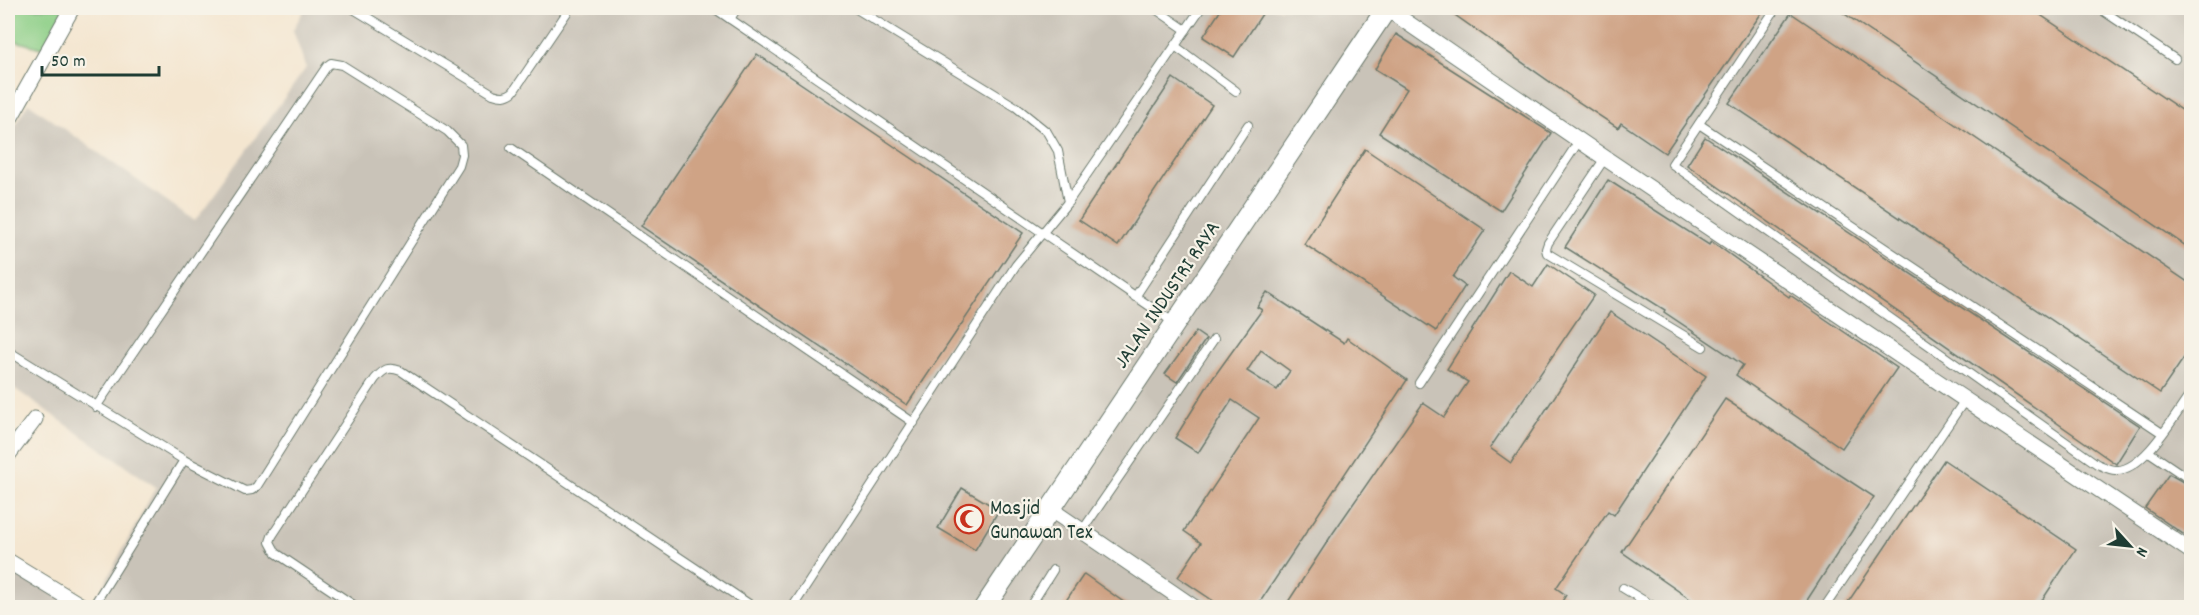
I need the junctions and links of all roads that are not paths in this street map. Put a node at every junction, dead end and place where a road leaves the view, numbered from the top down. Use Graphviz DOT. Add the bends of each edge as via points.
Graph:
graph roads {
  1 [pos="72,8"];
  2 [pos="352,8"];
  3 [pos="570,8"];
  4 [pos="714,8"];
  5 [pos="737,8"];
  6 [pos="855,8"];
  7 [pos="1154,8"];
  8 [pos="1201,8"];
  9 [pos="1387,8"];
  10 [pos="1776,8"];
  11 [pos="2100,8"];
  12 [pos="730,18"];
  13 [pos="1186,30"];
  14 [pos="1175,46"];
  15 [pos="2175,59"];
  16 [pos="1236,91"];
  17 [pos="8,122"];
  18 [pos="1699,124"];
  19 [pos="1248,125"];
  20 [pos="1579,141"];
  21 [pos="511,148"];
  22 [pos="1605,158"];
  23 [pos="1068,202"];
  24 [pos="1043,234"];
  25 [pos="1135,297"];
  26 [pos="1175,324"];
  27 [pos="1214,339"];
  28 [pos="1703,347"];
  29 [pos="8,351"];
  30 [pos="1419,383"];
  31 [pos="2192,392"];
  32 [pos="1965,400"];
  33 [pos="96,406"];
  34 [pos="35,419"];
  35 [pos="914,423"];
  36 [pos="2162,433"];
  37 [pos="2149,452"];
  38 [pos="8,455"];
  39 [pos="184,460"];
  40 [pos="2192,481"];
  41 [pos="1050,509"];
  42 [pos="1082,531"];
  43 [pos="2192,552"];
  44 [pos="8,561"];
  45 [pos="1053,570"];
  46 [pos="1623,588"];
  47 [pos="85,608"];
  48 [pos="92,608"];
  49 [pos="358,608"];
  50 [pos="755,608"];
  51 [pos="792,608"];
  52 [pos="984,608"];
  53 [pos="1029,608"];
  54 [pos="1195,608"];
  55 [pos="1656,608"];
  56 [pos="1824,608"];
  1 -- 17 [label="street"];
  2 -- 3 [label="lane" via="501,97 513,92"];
  4 -- 12 [label="lane"];
  5 -- 12 [label="lane"];
  6 -- 23 [label="lane" via="1016,107 1047,132 1058,150"];
  7 -- 13 [label="lane"];
  8 -- 13 [label="lane"];
  9 -- 20 [label="street"];
  9 -- 26 [label="street, JALAN INDUSTRI RAYA"];
  10 -- 18 [label="lane"];
  11 -- 15 [label="lane"];
  12 -- 24 [label="lane"];
  13 -- 14 [label="lane"];
  14 -- 16 [label="lane"];
  14 -- 23 [label="lane"];
  18 -- 36 [label="lane"];
  18 -- 37 [label="lane" via="1672,164 2097,464 2116,470 2130,467"];
  19 -- 25 [label="lane"];
  20 -- 22 [label="street"];
  20 -- 30 [label="lane"];
  21 -- 35 [label="lane"];
  22 -- 28 [label="lane" via="1548,243 1547,253"];
  22 -- 32 [label="street"];
  23 -- 24 [label="lane"];
  24 -- 25 [label="lane"];
  24 -- 35 [label="lane" via="1016,265"];
  25 -- 26 [label="lane"];
  26 -- 41 [label="street, JALAN INDUSTRI RAYA"];
  27 -- 42 [label="lane"];
  29 -- 33 [label="lane"];
  31 -- 36 [label="lane"];
  32 -- 43 [label="street"];
  32 -- 56 [label="lane"];
  33 -- 39 [label="lane"];
  33 -- 39 [label="lane" via="327,66 342,65 447,131 461,145 459,166 256,486 245,491"];
  34 -- 38 [label="street"];
  35 -- 51 [label="lane"];
  36 -- 37 [label="lane"];
  37 -- 40 [label="lane"];
  39 -- 48 [label="lane"];
  41 -- 42 [label="street"];
  41 -- 52 [label="street, JALAN INDUSTRI RAYA"];
  42 -- 54 [label="street"];
  44 -- 47 [label="street"];
  45 -- 53 [label="lane"];
  46 -- 55 [label="lane"];
  49 -- 50 [label="lane" via="276,553 270,542 375,379 392,367"];
}
